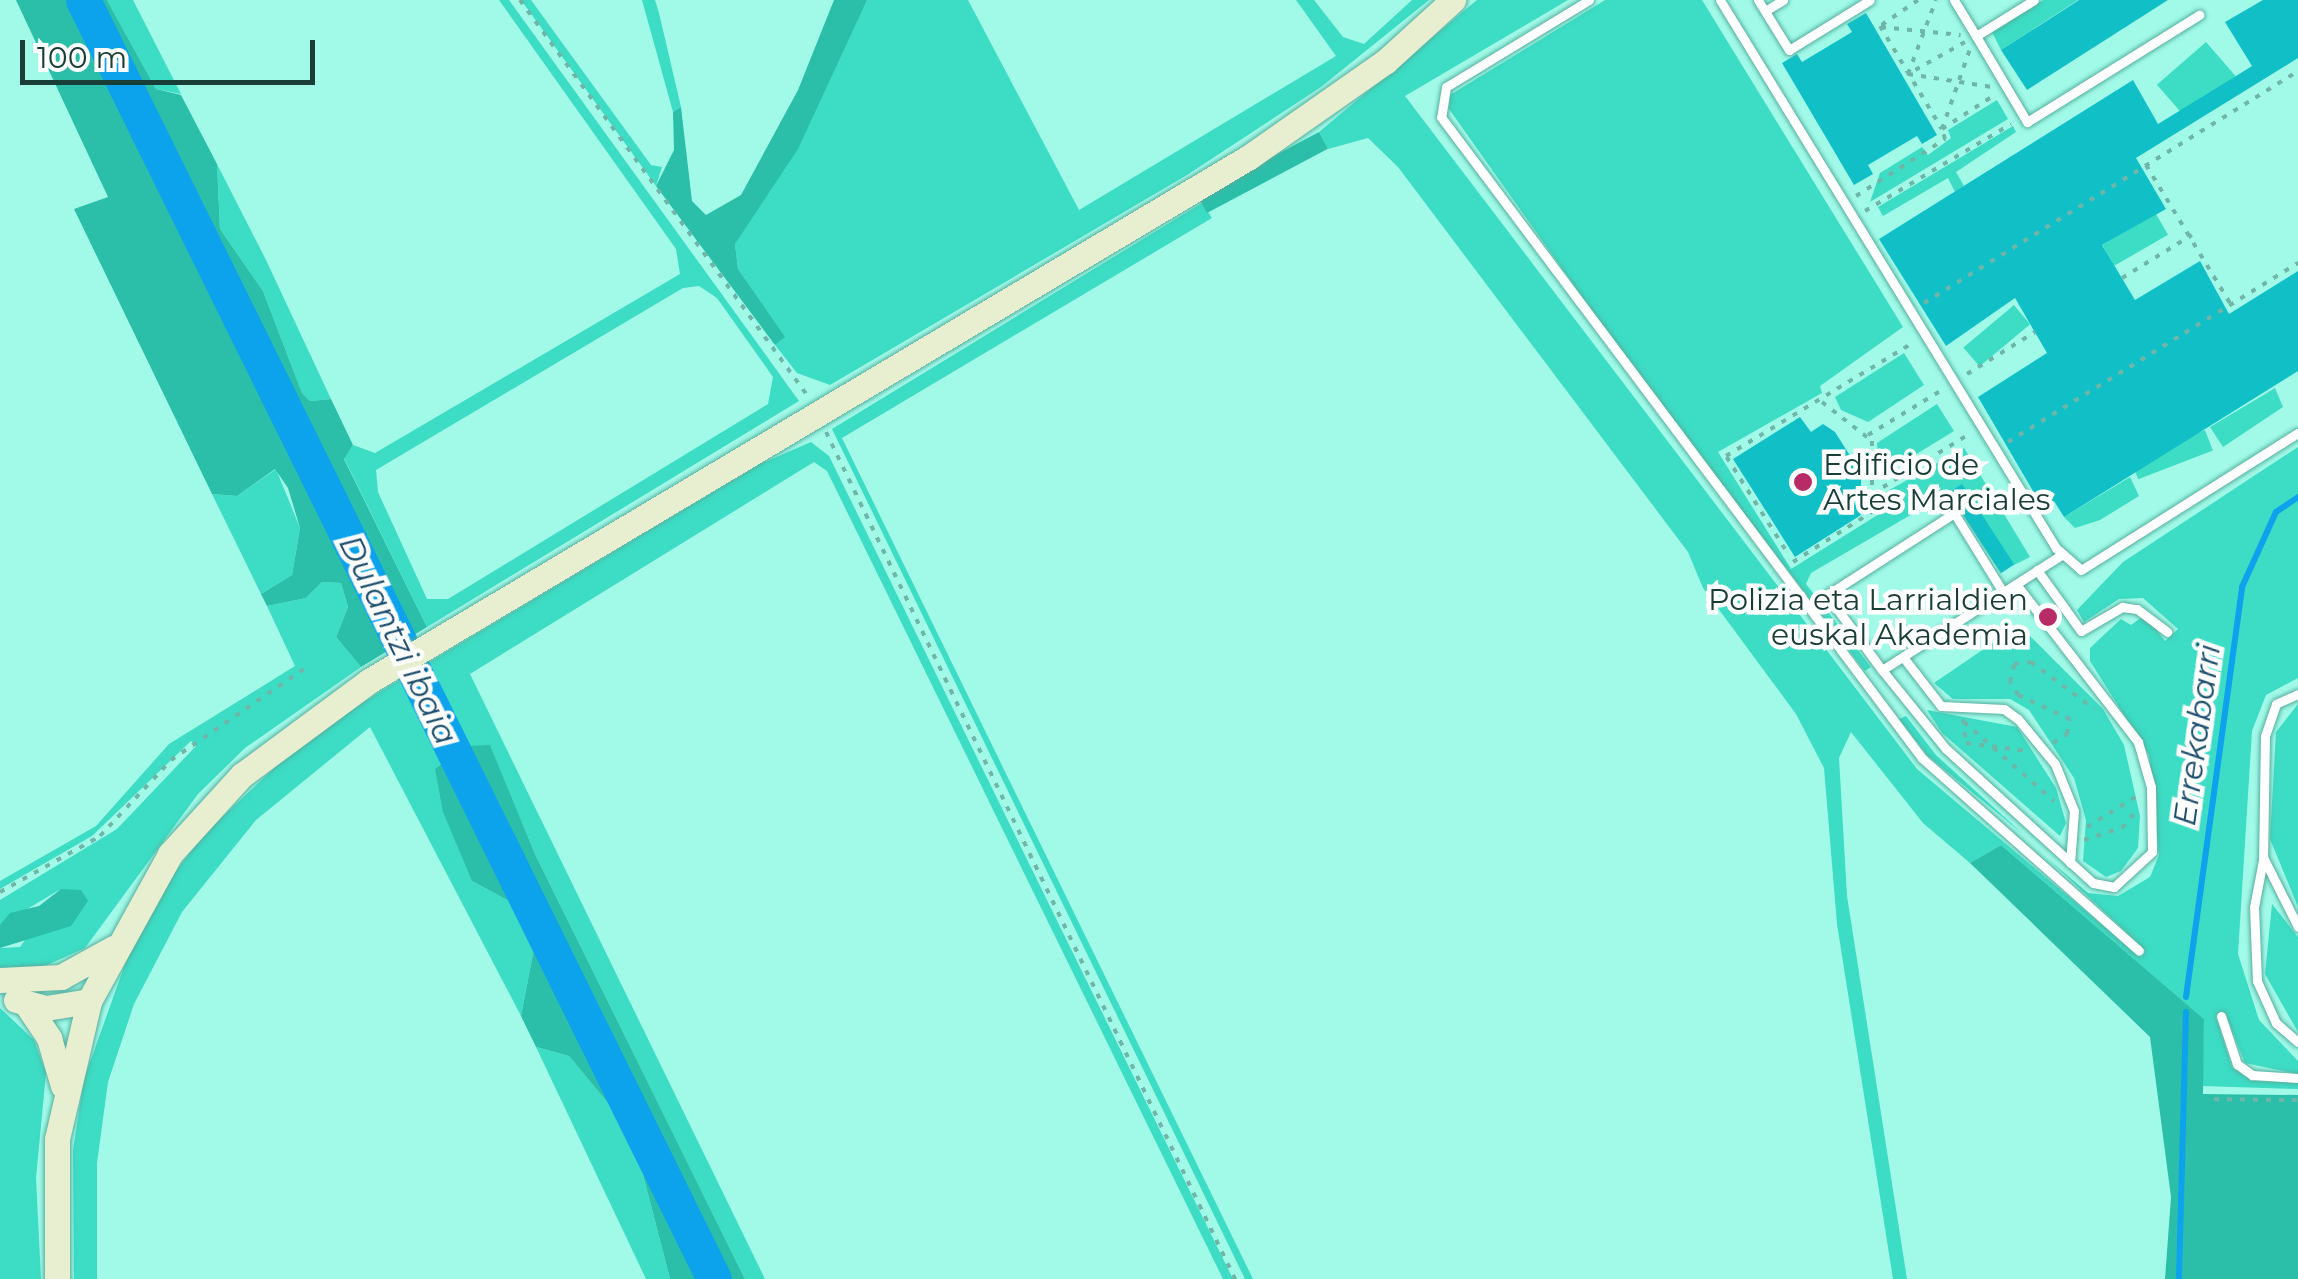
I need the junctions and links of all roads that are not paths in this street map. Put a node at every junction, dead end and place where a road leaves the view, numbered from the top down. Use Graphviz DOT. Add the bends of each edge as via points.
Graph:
graph roads {
  1 [pos="1453,0"];
  2 [pos="1589,0"];
  3 [pos="1720,0"];
  4 [pos="1758,0"];
  5 [pos="1782,0"];
  6 [pos="1870,0"];
  7 [pos="1954,0"];
  8 [pos="2034,0"];
  9 [pos="1765,11"];
  10 [pos="2199,15"];
  11 [pos="1976,36"];
  12 [pos="2298,434"];
  13 [pos="2063,554"];
  14 [pos="2037,570"];
  15 [pos="2016,584"];
  16 [pos="2003,592"];
  17 [pos="2167,632"];
  18 [pos="1902,657"];
  19 [pos="1882,670"];
  20 [pos="1890,680"];
  21 [pos="1874,694"];
  22 [pos="2298,694"];
  23 [pos="2016,842"];
  24 [pos="2051,846"];
  25 [pos="2263,857"];
  26 [pos="2070,863"];
  27 [pos="2298,927"];
  28 [pos="113,948"];
  29 [pos="2139,952"];
  30 [pos="0,980"];
  31 [pos="0,991"];
  32 [pos="89,1001"];
  33 [pos="27,1005"];
  34 [pos="2222,1016"];
  35 [pos="2298,1042"];
  36 [pos="2298,1078"];
  37 [pos="64,1091"];
  38 [pos="58,1279"];
  1 -- 28 [label="main road" via="1386,61 1249,157 368,681 281,742 205,812"];
  2 -- 21 [label="lane" via="1446,87 1441,117"];
  3 -- 13 [label="lane"];
  4 -- 9 [label="lane"];
  5 -- 9 [label="lane"];
  6 -- 9 [label="lane" via="1789,50"];
  7 -- 11 [label="lane"];
  8 -- 11 [label="lane"];
  10 -- 11 [label="lane" via="2027,122"];
  12 -- 13 [label="lane" via="2081,570"];
  13 -- 14 [label="lane"];
  14 -- 15 [label="lane"];
  14 -- 17 [label="lane" via="2082,631 2122,607 2137,609"];
  15 -- 16 [label="lane"];
  15 -- 26 [label="lane" via="2110,698 2138,742 2151,787 2152,852 2137,870 2114,886 2093,883"];
  16 -- 18 [label="lane"];
  16 -- 19 [label="lane" via="1954,513 1827,596"];
  18 -- 19 [label="lane"];
  18 -- 26 [label="lane" via="1941,706 2004,709 2055,764 2074,811"];
  19 -- 20 [label="lane"];
  20 -- 21 [label="lane"];
  20 -- 24 [label="lane" via="1946,749"];
  21 -- 23 [label="lane" via="1922,758"];
  22 -- 25 [label="lane" via="2276,704 2265,736"];
  23 -- 24 [label="lane"];
  23 -- 29 [label="lane"];
  24 -- 26 [label="lane"];
  25 -- 27 [label="lane"];
  25 -- 35 [label="lane" via="2257,981 2276,1023"];
  28 -- 30 [label="main road" via="62,976"];
  28 -- 32 [label="main road"];
  31 -- 33 [label="main road"];
  32 -- 33 [label="main road"];
  32 -- 37 [label="main road"];
  33 -- 37 [label="main road" via="48,1038"];
  34 -- 36 [label="lane" via="2237,1064 2252,1075"];
  37 -- 38 [label="main road" via="53,1188"];
}
